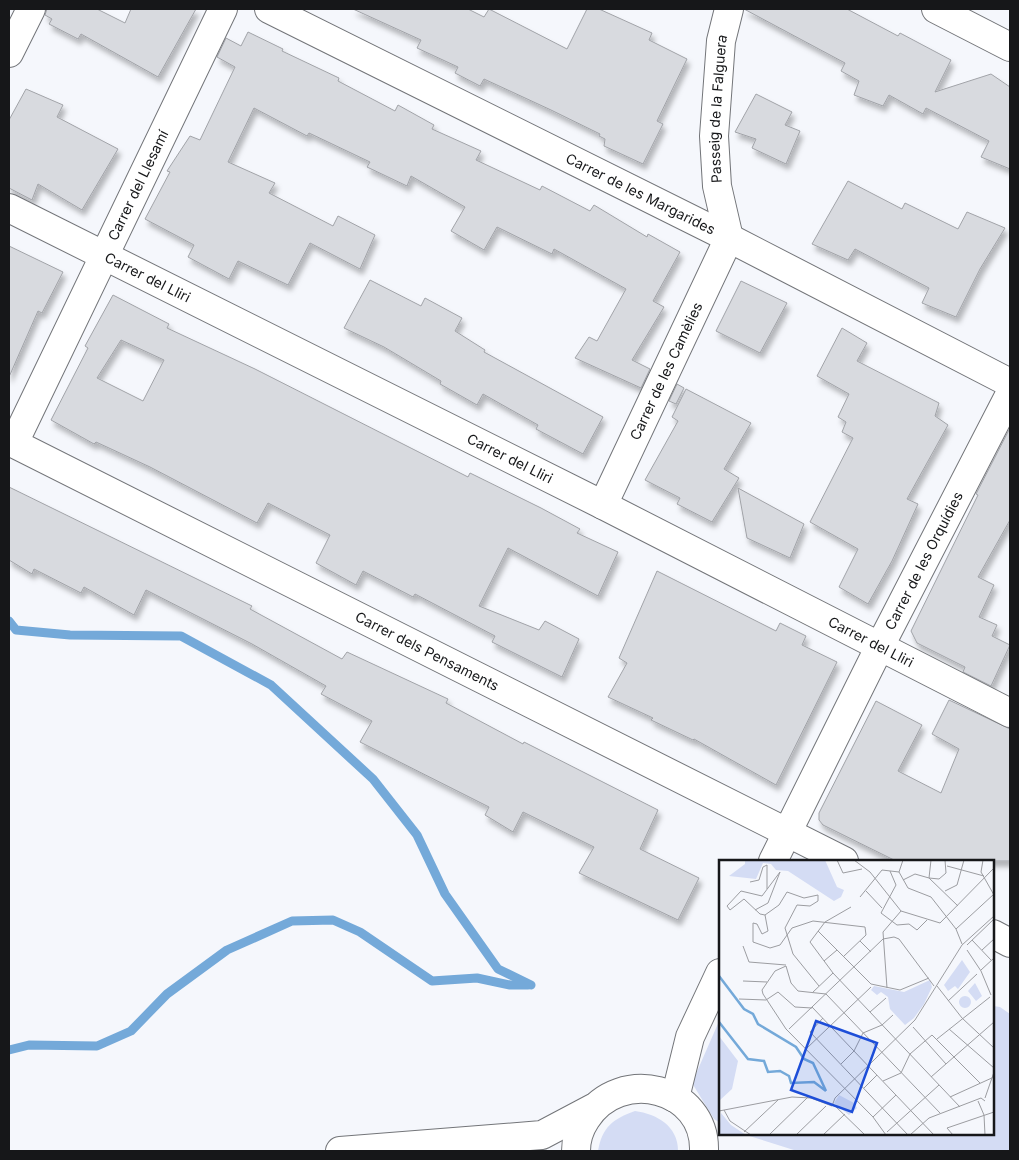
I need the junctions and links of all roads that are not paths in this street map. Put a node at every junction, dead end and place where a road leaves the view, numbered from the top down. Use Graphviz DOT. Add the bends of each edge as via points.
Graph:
graph roads {
  1 [pos="30,9"];
  2 [pos="223,9"];
  3 [pos="269,9"];
  4 [pos="730,9"];
  5 [pos="936,9"];
  6 [pos="1010,47"];
  7 [pos="9,53"];
  8 [pos="9,208"];
  9 [pos="729,238"];
  10 [pos="103,255"];
  11 [pos="1010,383"];
  12 [pos="1010,394"];
  13 [pos="11,442"];
  14 [pos="603,505"];
  15 [pos="879,648"];
  16 [pos="1010,713"];
  17 [pos="786,833"];
  18 [pos="773,860"];
  19 [pos="842,860"];
  20 [pos="994,935"];
  21 [pos="1010,943"];
  22 [pos="719,974"];
  23 [pos="675,1098"];
  24 [pos="593,1108"];
  25 [pos="711,1148"];
  26 [pos="340,1151"];
  27 [pos="576,1151"];
  1 -- 7 [label="street"];
  2 -- 10 [label="street, Carrer del Llesamí"];
  3 -- 9 [label="street, Carrer de les Margarides"];
  4 -- 9 [label="street, Passeig de la Falguera" via="720,41 714,136 717,186"];
  5 -- 6 [label="street"];
  8 -- 10 [label="street, Carrer del Lliri"];
  9 -- 11 [label="street, Carrer de les Margarides"];
  9 -- 14 [label="street, Carrer de les Camèlies"];
  10 -- 13 [label="street, Carrer del Llesamí"];
  10 -- 14 [label="street, Carrer del Lliri"];
  12 -- 15 [label="street, Carrer de les Orquídies"];
  13 -- 17 [label="street, Carrer dels Pensaments"];
  14 -- 15 [label="street, Carrer del Lliri"];
  15 -- 16 [label="street, Carrer del Lliri"];
  15 -- 17 [label="street, Carrer de les Orquídies"];
  17 -- 18 [label="street, Carrer de les Orquídies"];
  17 -- 19 [label="street, Carrer dels Pensaments"];
  20 -- 21 [label="street"];
  22 -- 23 [label="street" via="690,1037"];
  23 -- 24 [label="street" via="651,1088 630,1088 611,1094"];
  23 -- 25 [label="street" via="691,1112"];
  24 -- 26 [label="street" via="542,1135"];
  24 -- 27 [label="street" via="581,1126"];
}
